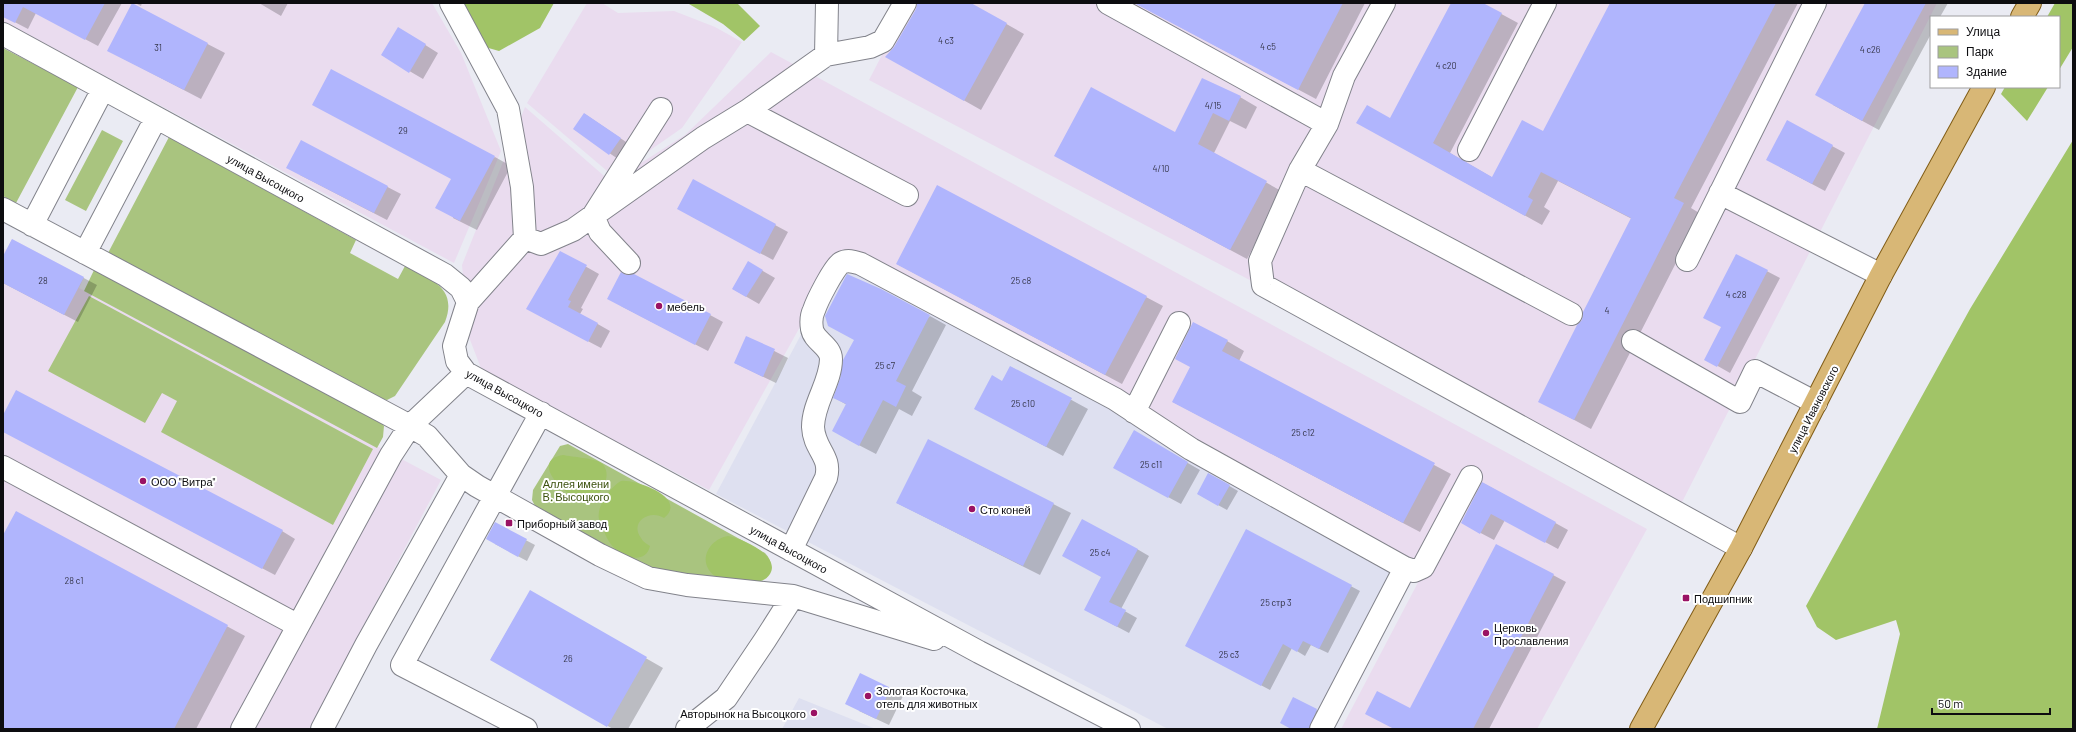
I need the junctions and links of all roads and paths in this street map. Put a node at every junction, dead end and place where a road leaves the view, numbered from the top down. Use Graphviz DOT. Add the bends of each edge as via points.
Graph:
graph roads {
  1 [pos="451,3"];
  2 [pos="827,3"];
  3 [pos="905,3"];
  4 [pos="1108,3"];
  5 [pos="1384,3"];
  6 [pos="1545,3"];
  7 [pos="1815,3"];
  8 [pos="3,34"];
  9 [pos="826,55"];
  10 [pos="1983,88"];
  11 [pos="103,89"];
  12 [pos="661,109"];
  13 [pos="747,111"];
  14 [pos="156,118"];
  15 [pos="1327,124"];
  16 [pos="1469,150"];
  17 [pos="1300,170"];
  18 [pos="1720,193"];
  19 [pos="907,195"];
  20 [pos="3,209"];
  21 [pos="593,216"];
  22 [pos="32,224"];
  23 [pos="525,238"];
  24 [pos="85,253"];
  25 [pos="1687,260"];
  26 [pos="629,264"];
  27 [pos="1881,275"];
  28 [pos="468,302"];
  29 [pos="1571,314"];
  30 [pos="1179,323"];
  31 [pos="1633,341"];
  32 [pos="466,373"];
  33 [pos="1816,403"];
  34 [pos="541,412"];
  35 [pos="1134,412"];
  36 [pos="410,426"];
  37 [pos="3,467"];
  38 [pos="462,475"];
  39 [pos="1472,477"];
  40 [pos="494,496"];
  41 [pos="1741,548"];
  42 [pos="790,550"];
  43 [pos="1405,568"];
  44 [pos="793,596"];
  45 [pos="297,625"];
  46 [pos="979,652"];
  47 [pos="242,729"];
  48 [pos="322,729"];
  49 [pos="526,729"];
  50 [pos="687,729"];
  51 [pos="1129,729"];
  52 [pos="1321,729"];
  53 [pos="1641,729"];
  1 -- 23 [label="street" via="508,109 522,186"];
  2 -- 9 [label="street"];
  3 -- 9 [label="street" via="883,41 870,47"];
  4 -- 15 [label="street"];
  5 -- 15 [label="street" via="1344,76"];
  6 -- 16 [label="street"];
  7 -- 18 [label="street"];
  8 -- 11 [label="street, улица Высоцкого"];
  9 -- 13 [label="street"];
  10 -- 27 [label="main road, улица Ивановского"];
  11 -- 14 [label="street, улица Высоцкого"];
  11 -- 22 [label="street"];
  12 -- 21 [label="street"];
  13 -- 19 [label="street"];
  13 -- 21 [label="street" via="703,138"];
  14 -- 24 [label="street"];
  14 -- 28 [label="street, улица Высоцкого" via="445,276 461,288"];
  15 -- 17 [label="street"];
  17 -- 29 [label="street"];
  17 -- 41 [label="street" via="1260,261 1263,285"];
  18 -- 25 [label="street"];
  18 -- 27 [label="street"];
  20 -- 22 [label="street"];
  21 -- 23 [label="street" via="573,230 541,244"];
  21 -- 26 [label="street" via="600,232"];
  22 -- 24 [label="street"];
  23 -- 28 [label="street"];
  24 -- 36 [label="street"];
  27 -- 33 [label="main road, улица Ивановского"];
  28 -- 32 [label="street, улица Высоцкого" via="454,346 457,362"];
  30 -- 35 [label="street"];
  31 -- 33 [label="street" via="1740,402 1755,371"];
  32 -- 34 [label="street, улица Высоцкого"];
  32 -- 36 [label="street"];
  33 -- 41 [label="main road, улица Ивановского"];
  34 -- 40 [label="street"];
  34 -- 42 [label="street, улица Высоцкого"];
  35 -- 42 [label="street" via="862,264 850,260 841,263 813,312 811,323 817,340 831,356 813,425 817,443 829,467"];
  35 -- 43 [label="street" via="1191,449"];
  36 -- 38 [label="street, улица Высоцкого" via="427,436"];
  36 -- 45 [label="street" via="391,455"];
  37 -- 45 [label="street"];
  38 -- 40 [label="street, улица Высоцкого"];
  38 -- 48 [label="street" via="366,645"];
  39 -- 43 [label="street" via="1423,567 1414,571"];
  40 -- 44 [label="street, улица Высоцкого" via="600,555 648,578 687,585"];
  40 -- 49 [label="street" via="402,665"];
  41 -- 53 [label="main road, улица Ивановского"];
  42 -- 46 [label="street, улица Высоцкого"];
  43 -- 52 [label="street"];
  44 -- 46 [label="street, улица Высоцкого"];
  44 -- 50 [label="street" via="726,698"];
  45 -- 47 [label="street"];
  46 -- 51 [label="street, улица Высоцкого"];
}
